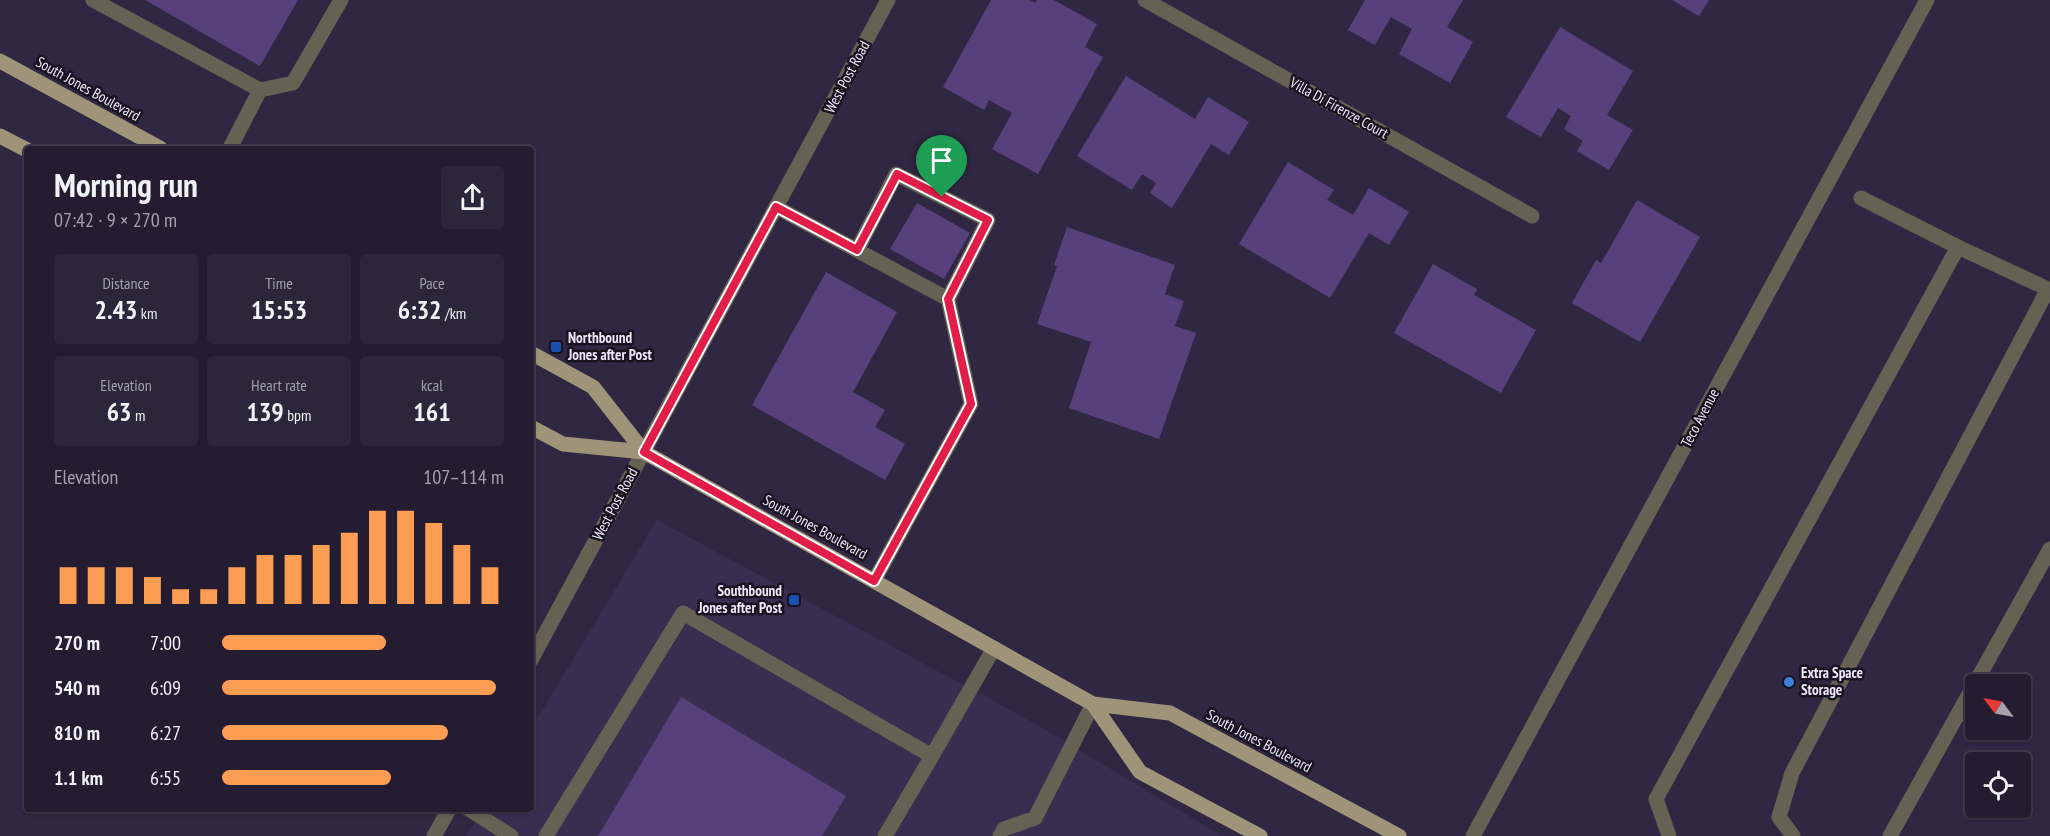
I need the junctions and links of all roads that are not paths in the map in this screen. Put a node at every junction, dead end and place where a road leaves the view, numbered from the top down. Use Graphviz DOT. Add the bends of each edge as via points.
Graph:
graph roads {
  1 [pos="93,0"];
  2 [pos="341,0"];
  3 [pos="888,0"];
  4 [pos="1145,0"];
  5 [pos="1927,0"];
  6 [pos="0,61"];
  7 [pos="260,90"];
  8 [pos="0,135"];
  9 [pos="156,146"];
  10 [pos="231,146"];
  11 [pos="24,148"];
  12 [pos="1861,198"];
  13 [pos="776,207"];
  14 [pos="1533,216"];
  15 [pos="1958,247"];
  16 [pos="857,250"];
  17 [pos="2049,289"];
  18 [pos="948,299"];
  19 [pos="534,355"];
  20 [pos="534,429"];
  21 [pos="644,452"];
  22 [pos="2050,549"];
  23 [pos="874,581"];
  24 [pos="994,648"];
  25 [pos="534,654"];
  26 [pos="1094,704"];
  27 [pos="932,756"];
  28 [pos="448,812"];
  29 [pos="473,812"];
  30 [pos="434,836"];
  31 [pos="511,836"];
  32 [pos="546,836"];
  33 [pos="885,836"];
  34 [pos="1000,836"];
  35 [pos="1260,836"];
  36 [pos="1399,836"];
  37 [pos="1473,836"];
  38 [pos="1669,836"];
  39 [pos="1793,836"];
  40 [pos="1890,836"];
  1 -- 7 [label="street"];
  2 -- 7 [label="street" via="293,83"];
  3 -- 13 [label="street, West Post Road"];
  4 -- 14 [label="street, Villa Di Firenze Court"];
  5 -- 37 [label="street, Teco Avenue"];
  6 -- 9 [label="main road, South Jones Boulevard"];
  7 -- 10 [label="street"];
  8 -- 11 [label="main road"];
  12 -- 15 [label="street"];
  13 -- 16 [label="street"];
  13 -- 21 [label="street, West Post Road"];
  15 -- 17 [label="street"];
  15 -- 38 [label="street" via="1656,799"];
  16 -- 18 [label="street"];
  16 -- 18 [label="street" via="897,174 988,220"];
  17 -- 39 [label="street" via="1792,773 1779,817"];
  18 -- 23 [label="street" via="971,404"];
  19 -- 21 [label="main road, South Jones Boulevard" via="593,387"];
  20 -- 21 [label="main road, South Jones Boulevard" via="563,444"];
  21 -- 23 [label="main road, South Jones Boulevard"];
  21 -- 25 [label="street, West Post Road"];
  22 -- 40 [label="street"];
  23 -- 24 [label="main road, South Jones Boulevard"];
  24 -- 26 [label="main road, South Jones Boulevard"];
  24 -- 27 [label="street"];
  26 -- 34 [label="street" via="1035,818 1004,829"];
  26 -- 35 [label="main road, South Jones Boulevard" via="1140,772"];
  26 -- 36 [label="main road, South Jones Boulevard" via="1170,713"];
  27 -- 32 [label="street" via="683,613"];
  27 -- 33 [label="street"];
  28 -- 30 [label="street"];
  29 -- 31 [label="street"];
}
